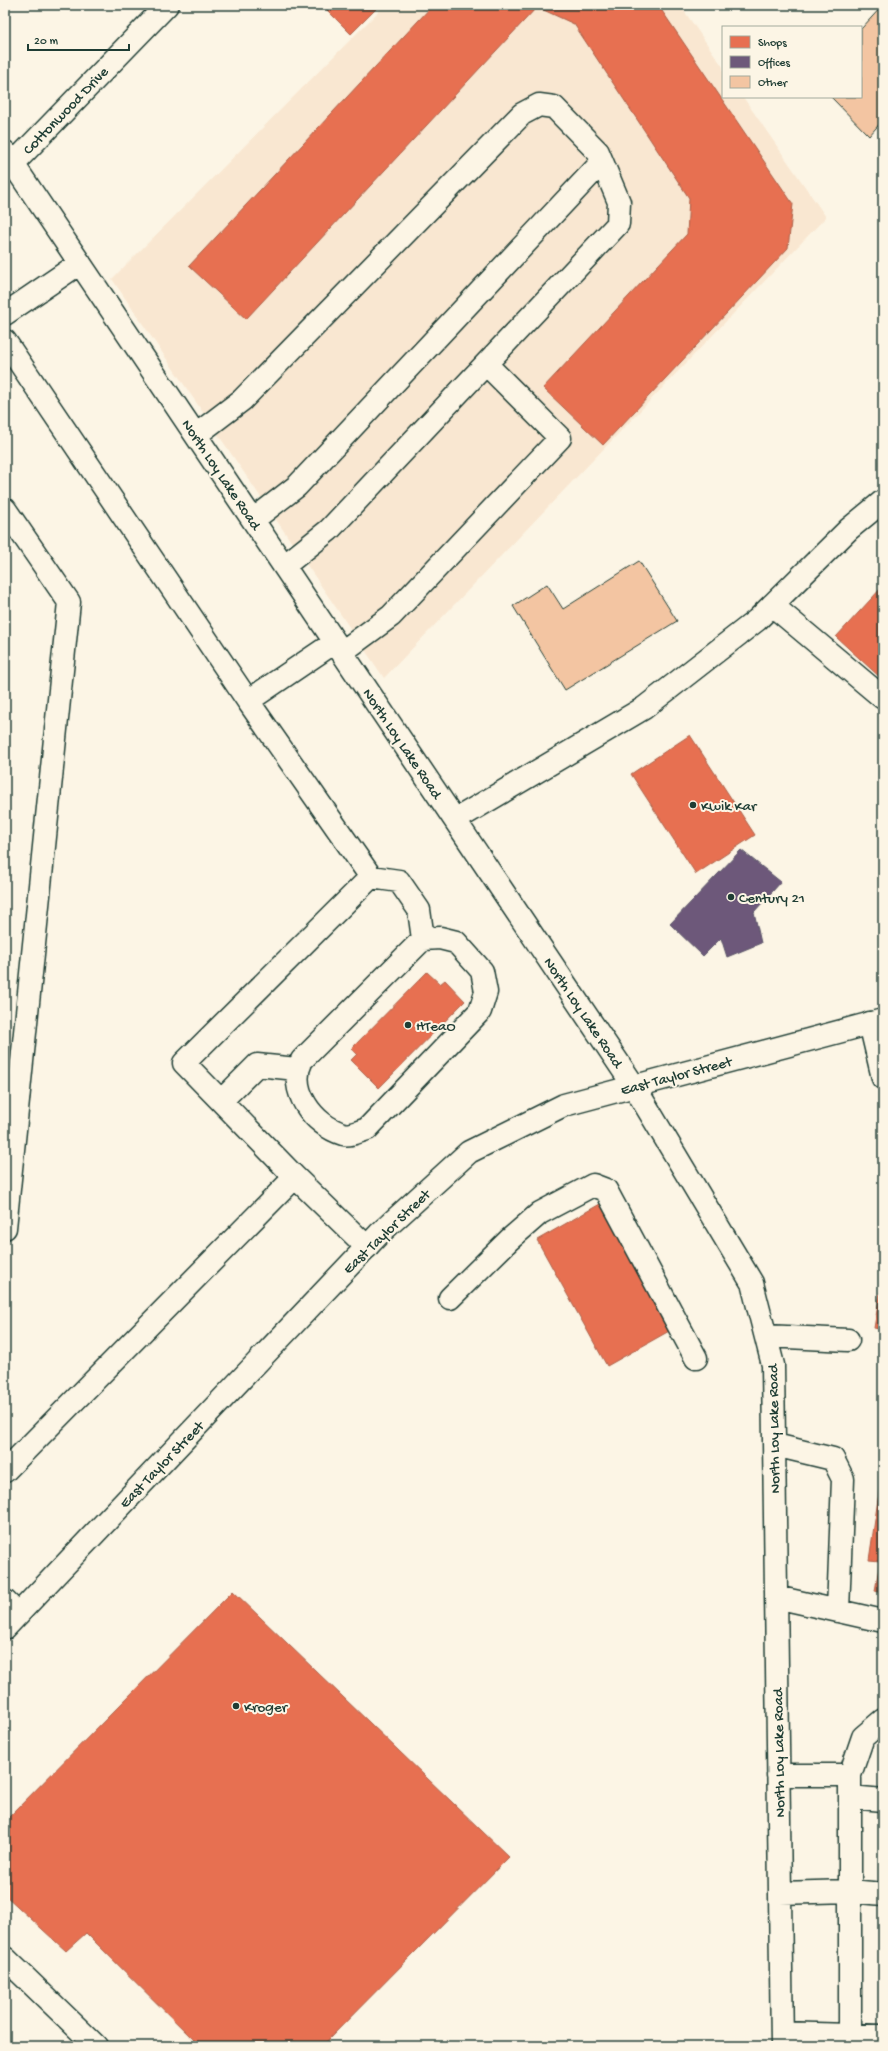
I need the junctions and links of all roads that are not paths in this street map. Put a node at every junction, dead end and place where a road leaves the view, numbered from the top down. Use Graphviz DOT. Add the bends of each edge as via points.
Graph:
graph roads {
  1 [pos="167,5"];
  2 [pos="9,158"];
  3 [pos="602,162"];
  4 [pos="80,263"];
  5 [pos="5,314"];
  6 [pos="5,341"];
  7 [pos="486,364"];
  8 [pos="196,435"];
  9 [pos="883,501"];
  10 [pos="5,509"];
  11 [pos="253,520"];
  12 [pos="284,566"];
  13 [pos="772,605"];
  14 [pos="339,647"];
  15 [pos="883,698"];
  16 [pos="248,701"];
  17 [pos="455,820"];
  18 [pos="371,877"];
  19 [pos="422,939"];
  20 [pos="877,1022"];
  21 [pos="297,1069"];
  22 [pos="883,1078"];
  23 [pos="634,1086"];
  24 [pos="221,1102"];
  25 [pos="295,1177"];
  26 [pos="5,1228"];
  27 [pos="367,1247"];
  28 [pos="450,1298"];
  29 [pos="766,1336"];
  30 [pos="848,1340"];
  31 [pos="696,1358"];
  32 [pos="775,1445"];
  33 [pos="5,1471"];
  34 [pos="776,1597"];
  35 [pos="838,1611"];
  36 [pos="10,1614"];
  37 [pos="883,1621"];
  38 [pos="883,1720"];
  39 [pos="778,1775"];
  40 [pos="850,1775"];
  41 [pos="850,1797"];
  42 [pos="883,1800"];
  43 [pos="850,1891"];
  44 [pos="780,1893"];
  45 [pos="883,1894"];
  46 [pos="5,1958"];
  47 [pos="850,2035"];
  48 [pos="883,2036"];
  49 [pos="782,2039"];
  50 [pos="96,2046"];
  1 -- 2 [label="street, Cottonwood Drive"];
  2 -- 4 [label="street, North Loy Lake Road"];
  3 -- 7 [label="street" via="619,202 618,224"];
  3 -- 8 [label="street" via="598,152 554,107 539,106 522,114 242,400"];
  3 -- 11 [label="street" via="297,486"];
  4 -- 5 [label="street"];
  4 -- 8 [label="street, North Loy Lake Road"];
  6 -- 16 [label="street"];
  7 -- 12 [label="street" via="329,530"];
  7 -- 14 [label="street" via="560,438 391,616"];
  8 -- 11 [label="street, North Loy Lake Road"];
  9 -- 13 [label="street" via="849,529"];
  10 -- 26 [label="street" via="69,602"];
  11 -- 12 [label="street, North Loy Lake Road"];
  12 -- 14 [label="street, North Loy Lake Road"];
  13 -- 15 [label="street"];
  13 -- 17 [label="street" via="757,620 644,708"];
  14 -- 16 [label="street"];
  14 -- 17 [label="street, North Loy Lake Road"];
  16 -- 18 [label="street"];
  17 -- 23 [label="street, North Loy Lake Road"];
  18 -- 19 [label="street" via="399,881 419,910"];
  18 -- 24 [label="street" via="184,1063"];
  19 -- 21 [label="street" via="302,1060"];
  19 -- 21 [label="street" via="440,938 456,942 482,970 486,992 480,1011 367,1129 344,1134 310,1112 298,1091"];
  20 -- 22 [label="street"];
  20 -- 23 [label="street, East Taylor Street"];
  21 -- 24 [label="street" via="257,1065"];
  23 -- 27 [label="street, East Taylor Street" via="564,1105 469,1152"];
  23 -- 29 [label="street, North Loy Lake Road" via="752,1283"];
  24 -- 25 [label="street"];
  25 -- 27 [label="street"];
  25 -- 33 [label="street"];
  27 -- 36 [label="street, East Taylor Street"];
  28 -- 31 [label="street" via="540,1213 592,1185 606,1190"];
  29 -- 30 [label="street"];
  29 -- 32 [label="street, North Loy Lake Road" via="773,1365"];
  32 -- 34 [label="street, North Loy Lake Road"];
  32 -- 35 [label="street" via="833,1459 843,1479"];
  34 -- 35 [label="street"];
  34 -- 39 [label="street, North Loy Lake Road"];
  35 -- 37 [label="street"];
  38 -- 40 [label="street" via="863,1737"];
  39 -- 40 [label="street"];
  39 -- 44 [label="street, North Loy Lake Road"];
  40 -- 41 [label="street"];
  41 -- 42 [label="street"];
  41 -- 43 [label="street"];
  43 -- 44 [label="street"];
  43 -- 45 [label="street"];
  43 -- 47 [label="street"];
  44 -- 49 [label="street, North Loy Lake Road"];
  46 -- 50 [label="street"];
  47 -- 48 [label="street"];
  47 -- 49 [label="street"];
}
